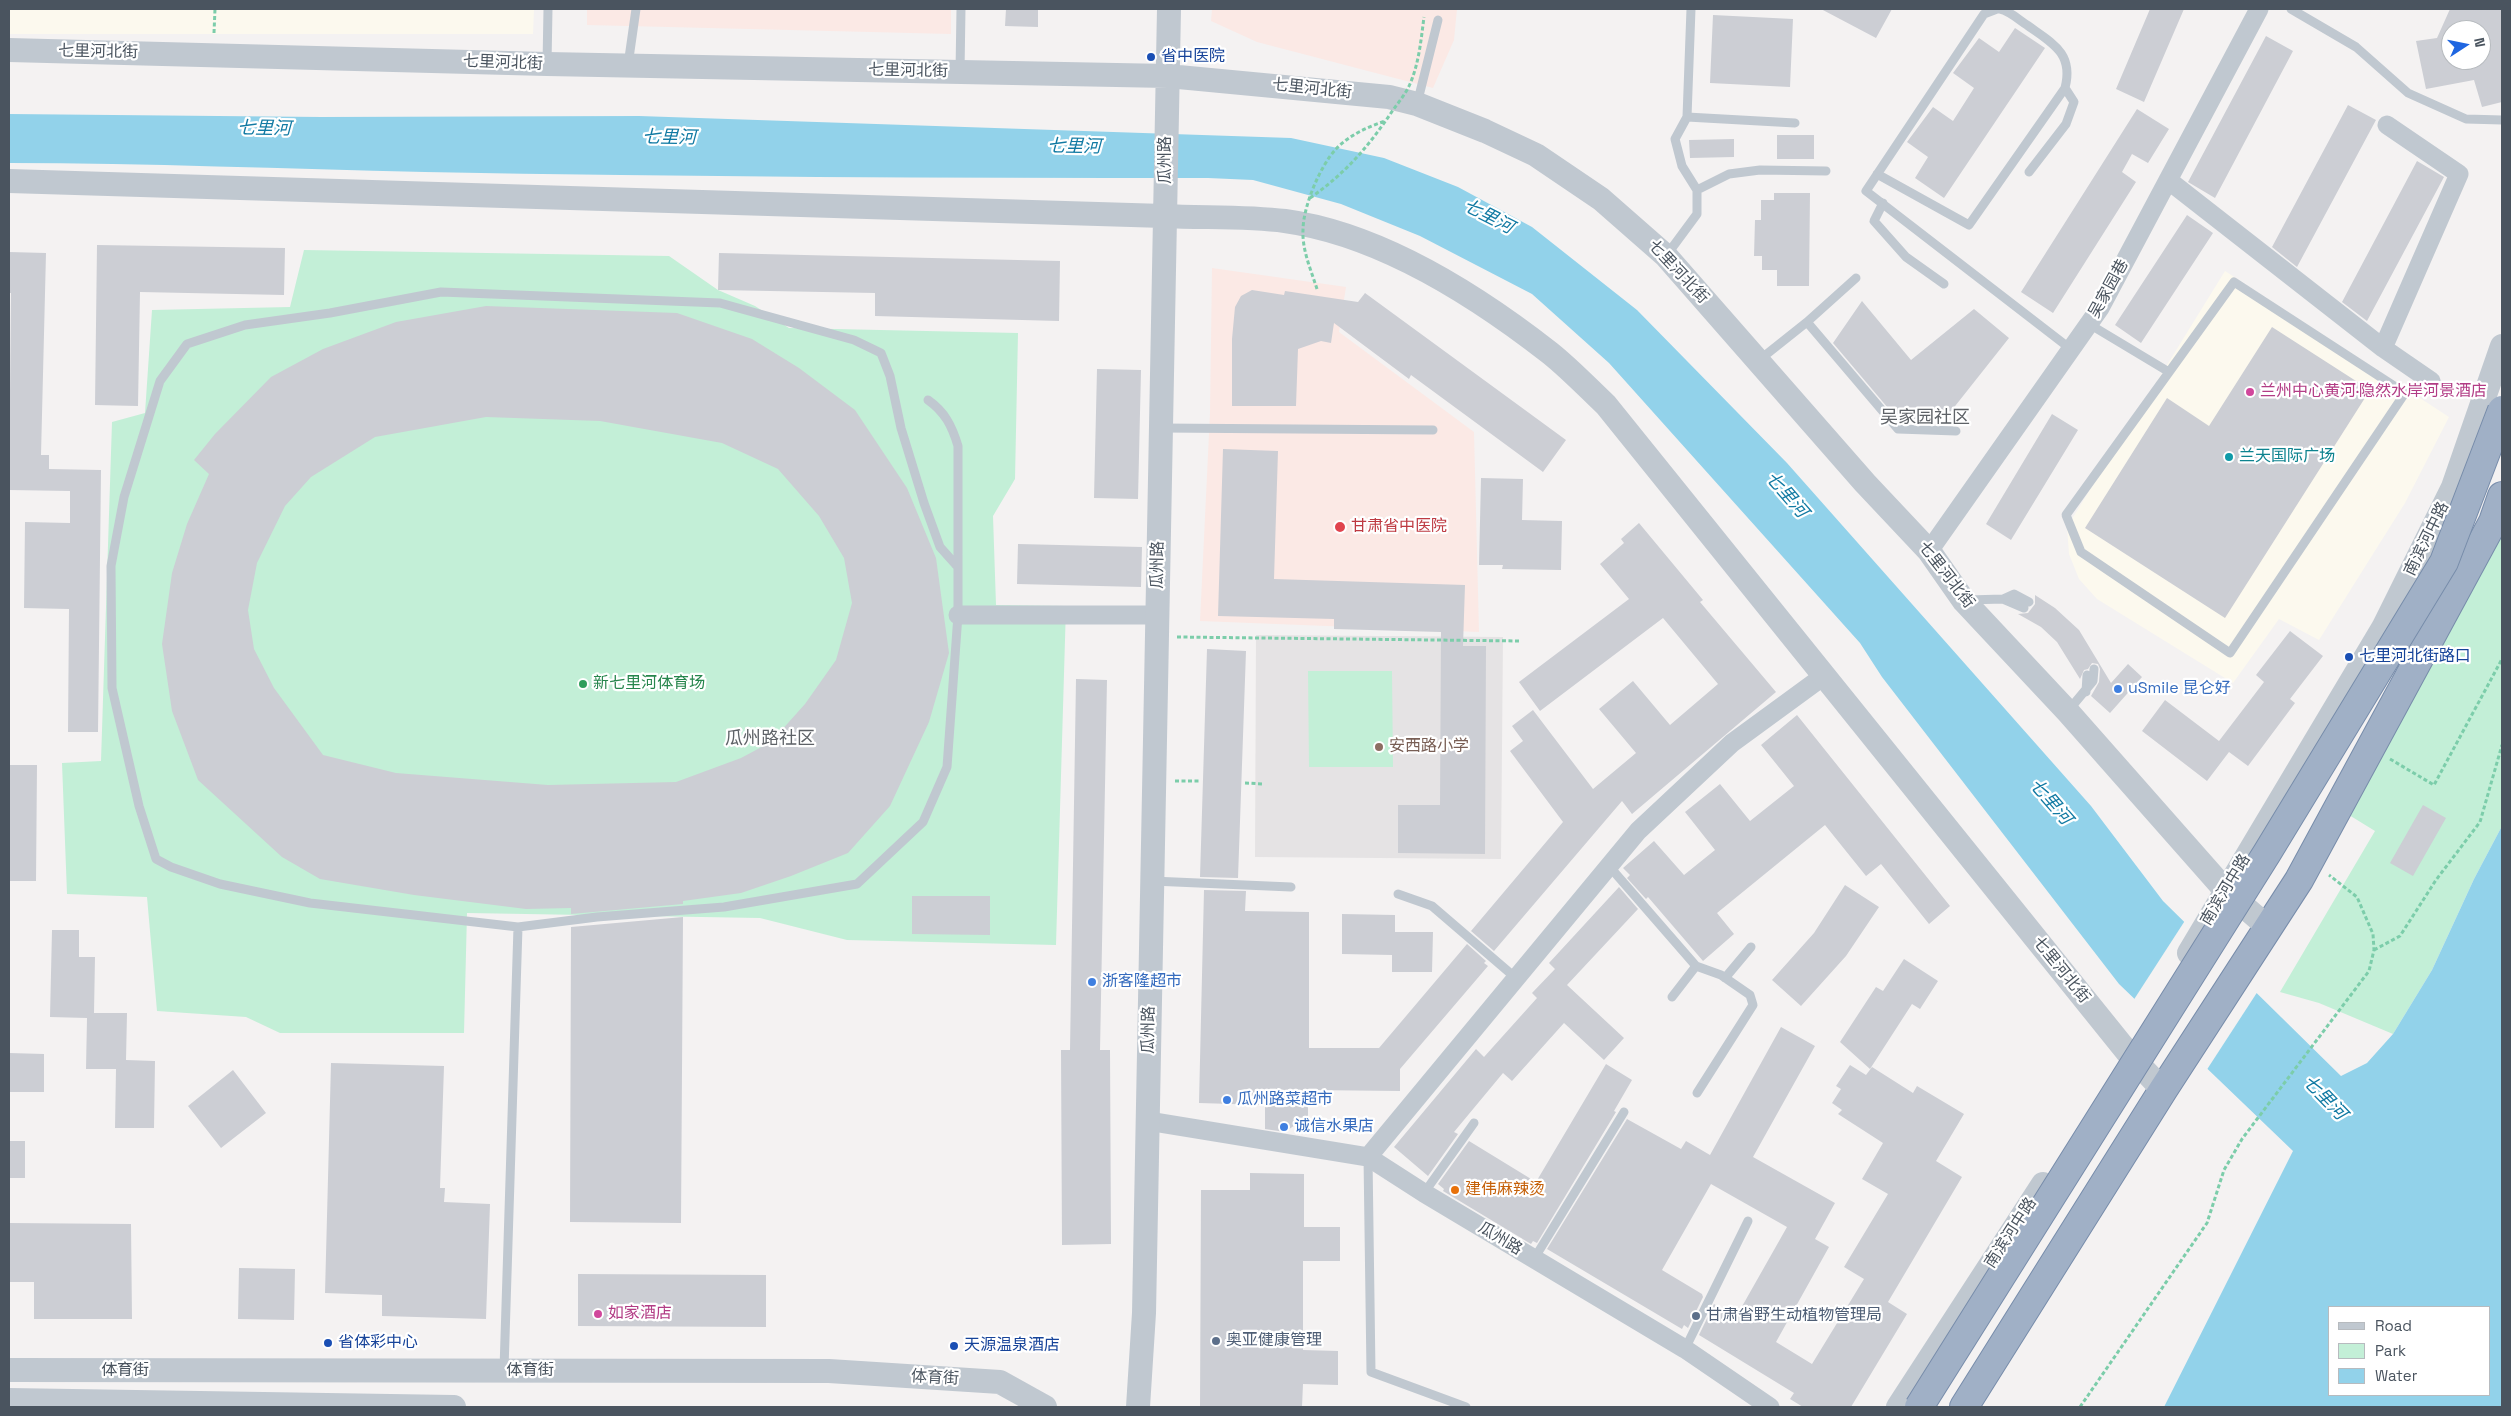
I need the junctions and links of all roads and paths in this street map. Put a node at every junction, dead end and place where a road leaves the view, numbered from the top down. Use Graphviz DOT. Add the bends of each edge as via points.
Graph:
graph roads {
  1 [pos="548,9"];
  2 [pos="636,9"];
  3 [pos="961,9"];
  4 [pos="1169,9"];
  5 [pos="1691,9"];
  6 [pos="1999,9"];
  7 [pos="2259,9"];
  8 [pos="2291,9"];
  9 [pos="1424,17"];
  10 [pos="1438,20"];
  11 [pos="9,50"];
  12 [pos="546,64"];
  13 [pos="628,66"];
  14 [pos="960,72"];
  15 [pos="1168,76"];
  16 [pos="2065,88"];
  17 [pos="1417,104"];
  18 [pos="1687,117"];
  19 [pos="1386,120"];
  20 [pos="2502,120"];
  21 [pos="1795,123"];
  22 [pos="2387,125"];
  23 [pos="1826,171"];
  24 [pos="2028,172"];
  25 [pos="1877,174"];
  26 [pos="2168,180"];
  27 [pos="9,181"];
  28 [pos="1697,190"];
  29 [pos="1310,198"];
  30 [pos="1883,203"];
  31 [pos="1164,216"];
  32 [pos="1666,256"];
  33 [pos="1856,278"];
  34 [pos="1944,284"];
  35 [pos="1317,289"];
  36 [pos="1806,322"];
  37 [pos="2089,324"];
  38 [pos="2502,346"];
  39 [pos="2382,348"];
  40 [pos="2072,350"];
  41 [pos="1758,361"];
  42 [pos="2169,372"];
  43 [pos="2431,381"];
  44 [pos="928,400"];
  45 [pos="2502,410"];
  46 [pos="1160,428"];
  47 [pos="1433,430"];
  48 [pos="1956,431"];
  49 [pos="2502,496"];
  50 [pos="1929,551"];
  51 [pos="957,566"];
  52 [pos="1964,600"];
  53 [pos="2026,605"];
  54 [pos="958,615"];
  55 [pos="1157,626"];
  56 [pos="1520,641"];
  57 [pos="2502,659"];
  58 [pos="2090,672"];
  59 [pos="1825,676"];
  60 [pos="2068,712"];
  61 [pos="2502,745"];
  62 [pos="2371,748"];
  63 [pos="1245,783"];
  64 [pos="1263,784"];
  65 [pos="2310,860"];
  66 [pos="1609,866"];
  67 [pos="1152,881"];
  68 [pos="1291,887"];
  69 [pos="2226,891"];
  70 [pos="1398,894"];
  71 [pos="518,926"];
  72 [pos="2269,928"];
  73 [pos="1751,947"];
  74 [pos="2374,950"];
  75 [pos="1696,966"];
  76 [pos="1726,978"];
  77 [pos="1517,979"];
  78 [pos="1672,997"];
  79 [pos="2128,1053"];
  80 [pos="2169,1081"];
  81 [pos="1697,1093"];
  82 [pos="1624,1112"];
  83 [pos="1148,1121"];
  84 [pos="1474,1123"];
  85 [pos="1368,1157"];
  86 [pos="1424,1193"];
  87 [pos="1748,1221"];
  88 [pos="1534,1259"];
  89 [pos="1685,1349"];
  90 [pos="9,1370"];
  91 [pos="504,1371"];
  92 [pos="9,1400"];
  93 [pos="34,1404"];
  94 [pos="454,1407"];
  95 [pos="1045,1407"];
  96 [pos="1138,1407"];
  97 [pos="1466,1407"];
  98 [pos="1770,1407"];
  99 [pos="1898,1407"];
  100 [pos="1919,1407"];
  101 [pos="1964,1407"];
  102 [pos="2080,1407"];
  1 -- 12 [label="lane"];
  2 -- 13 [label="lane"];
  3 -- 14 [label="lane"];
  4 -- 15 [label="street, 瓜州路"];
  5 -- 18 [label="lane"];
  6 -- 16 [label="lane" via="2057,47 2068,66"];
  6 -- 25 [label="lane" via="1984,14"];
  7 -- 26 [label="street, 吴家园巷"];
  8 -- 20 [label="lane" via="2356,46 2408,93 2466,119"];
  9 -- 19 [label="path, bridge" via="1410,86"];
  10 -- 17 [label="lane"];
  11 -- 12 [label="street, 七里河北街"];
  12 -- 13 [label="street, 七里河北街"];
  13 -- 14 [label="street, 七里河北街"];
  14 -- 15 [label="street, 七里河北街"];
  15 -- 17 [label="street, 七里河北街" via="1389,97"];
  15 -- 31 [label="street, 瓜州路"];
  16 -- 24 [label="lane" via="2074,102 2066,124"];
  16 -- 25 [label="lane" via="1969,225"];
  17 -- 32 [label="street, 七里河北街" via="1536,155 1601,199"];
  18 -- 21 [label="lane"];
  18 -- 28 [label="lane" via="1674,139 1682,166"];
  19 -- 29 [label="path, bridge" via="1381,131 1336,180"];
  19 -- 29 [label="path, bridge" via="1356,133 1336,149"];
  22 -- 39 [label="street" via="2459,174"];
  23 -- 28 [label="lane" via="1760,170 1729,174"];
  25 -- 30 [label="lane" via="1866,191"];
  26 -- 37 [label="street, 吴家园巷"];
  26 -- 39 [label="street"];
  27 -- 31 [label="street, 七里河北街"];
  28 -- 32 [label="lane" via="1698,214"];
  29 -- 35 [label="path, bridge" via="1303,229 1306,256"];
  30 -- 34 [label="lane" via="1874,221 1906,257"];
  30 -- 40 [label="lane"];
  31 -- 46 [label="street, 瓜州路"];
  31 -- 59 [label="street, 七里河北街" via="1286,221 1358,239 1478,300 1551,354 1606,405"];
  32 -- 41 [label="street, 七里河北街"];
  33 -- 36 [label="lane"];
  36 -- 41 [label="lane"];
  36 -- 48 [label="lane" via="1898,429"];
  37 -- 40 [label="street, 吴家园巷"];
  37 -- 42 [label="lane"];
  38 -- 69 [label="street, 南滨河中路" via="2453,487 2383,628"];
  39 -- 43 [label="street"];
  40 -- 50 [label="street, 吴家园巷"];
  41 -- 50 [label="street, 七里河北街"];
  42 -- 42 [label="lane" via="2234,282 2405,393 2230,653 2080,552 2066,515"];
  44 -- 51 [label="lane" via="940,408 952,426 958,446"];
  45 -- 100 [label="highway, 南滨河中路, bridge" via="2474,488 2439,570 2267,853"];
  46 -- 47 [label="lane"];
  46 -- 55 [label="street, 瓜州路"];
  49 -- 62 [label="highway" via="2493,522"];
  50 -- 52 [label="street, 七里河北街"];
  51 -- 54 [label="lane"];
  51 -- 71 [label="lane" via="940,547 901,428 890,376 881,353 854,340 720,303 441,292 245,325 186,344 160,381 124,497 111,566 112,688 139,806 156,858 171,867 220,884 310,903"];
  52 -- 53 [label="lane" via="2002,599 2014,594"];
  52 -- 60 [label="street, 七里河北街"];
  54 -- 55 [label="street"];
  54 -- 71 [label="lane" via="948,767 923,822 857,884 724,907"];
  55 -- 56 [label="path"];
  55 -- 67 [label="street, 瓜州路"];
  57 -- 62 [label="path" via="2434,785"];
  58 -- 60 [label="lane" via="2086,692"];
  59 -- 66 [label="street" via="1732,743 1638,831"];
  59 -- 79 [label="street, 七里河北街"];
  60 -- 69 [label="street, 七里河北街"];
  61 -- 74 [label="path" via="2480,822 2436,880 2400,936"];
  62 -- 65 [label="highway"];
  63 -- 64 [label="path"];
  65 -- 72 [label="highway"];
  65 -- 74 [label="path" via="2357,897 2373,934"];
  66 -- 75 [label="lane"];
  66 -- 77 [label="street"];
  67 -- 68 [label="lane"];
  67 -- 83 [label="street, 瓜州路"];
  69 -- 72 [label="street, 七里河北街"];
  69 -- 79 [label="street, 南滨河中路"];
  70 -- 77 [label="lane" via="1432,906"];
  71 -- 91 [label="lane"];
  72 -- 80 [label="highway"];
  73 -- 76 [label="lane"];
  74 -- 102 [label="path" via="2369,971 2242,1139 2224,1170 2207,1223"];
  75 -- 76 [label="lane"];
  75 -- 78 [label="lane"];
  76 -- 81 [label="lane" via="1750,995 1752,1005"];
  77 -- 85 [label="street"];
  79 -- 80 [label="street, 七里河北街"];
  79 -- 99 [label="street, 南滨河中路"];
  80 -- 101 [label="highway"];
  82 -- 88 [label="lane"];
  83 -- 85 [label="street, 瓜州路"];
  83 -- 96 [label="street, 瓜州路" via="1144,1313"];
  84 -- 86 [label="lane"];
  85 -- 86 [label="street, 瓜州路"];
  85 -- 97 [label="lane" via="1371,1372"];
  86 -- 88 [label="street, 瓜州路"];
  87 -- 89 [label="lane"];
  88 -- 89 [label="street, 瓜州路"];
  89 -- 98 [label="street, 瓜州路"];
  90 -- 91 [label="street, 体育街"];
  91 -- 95 [label="street, 体育街" via="829,1371 1000,1382"];
  92 -- 93 [label="street, 体育街"];
  93 -- 94 [label="street, 体育街"];
}
